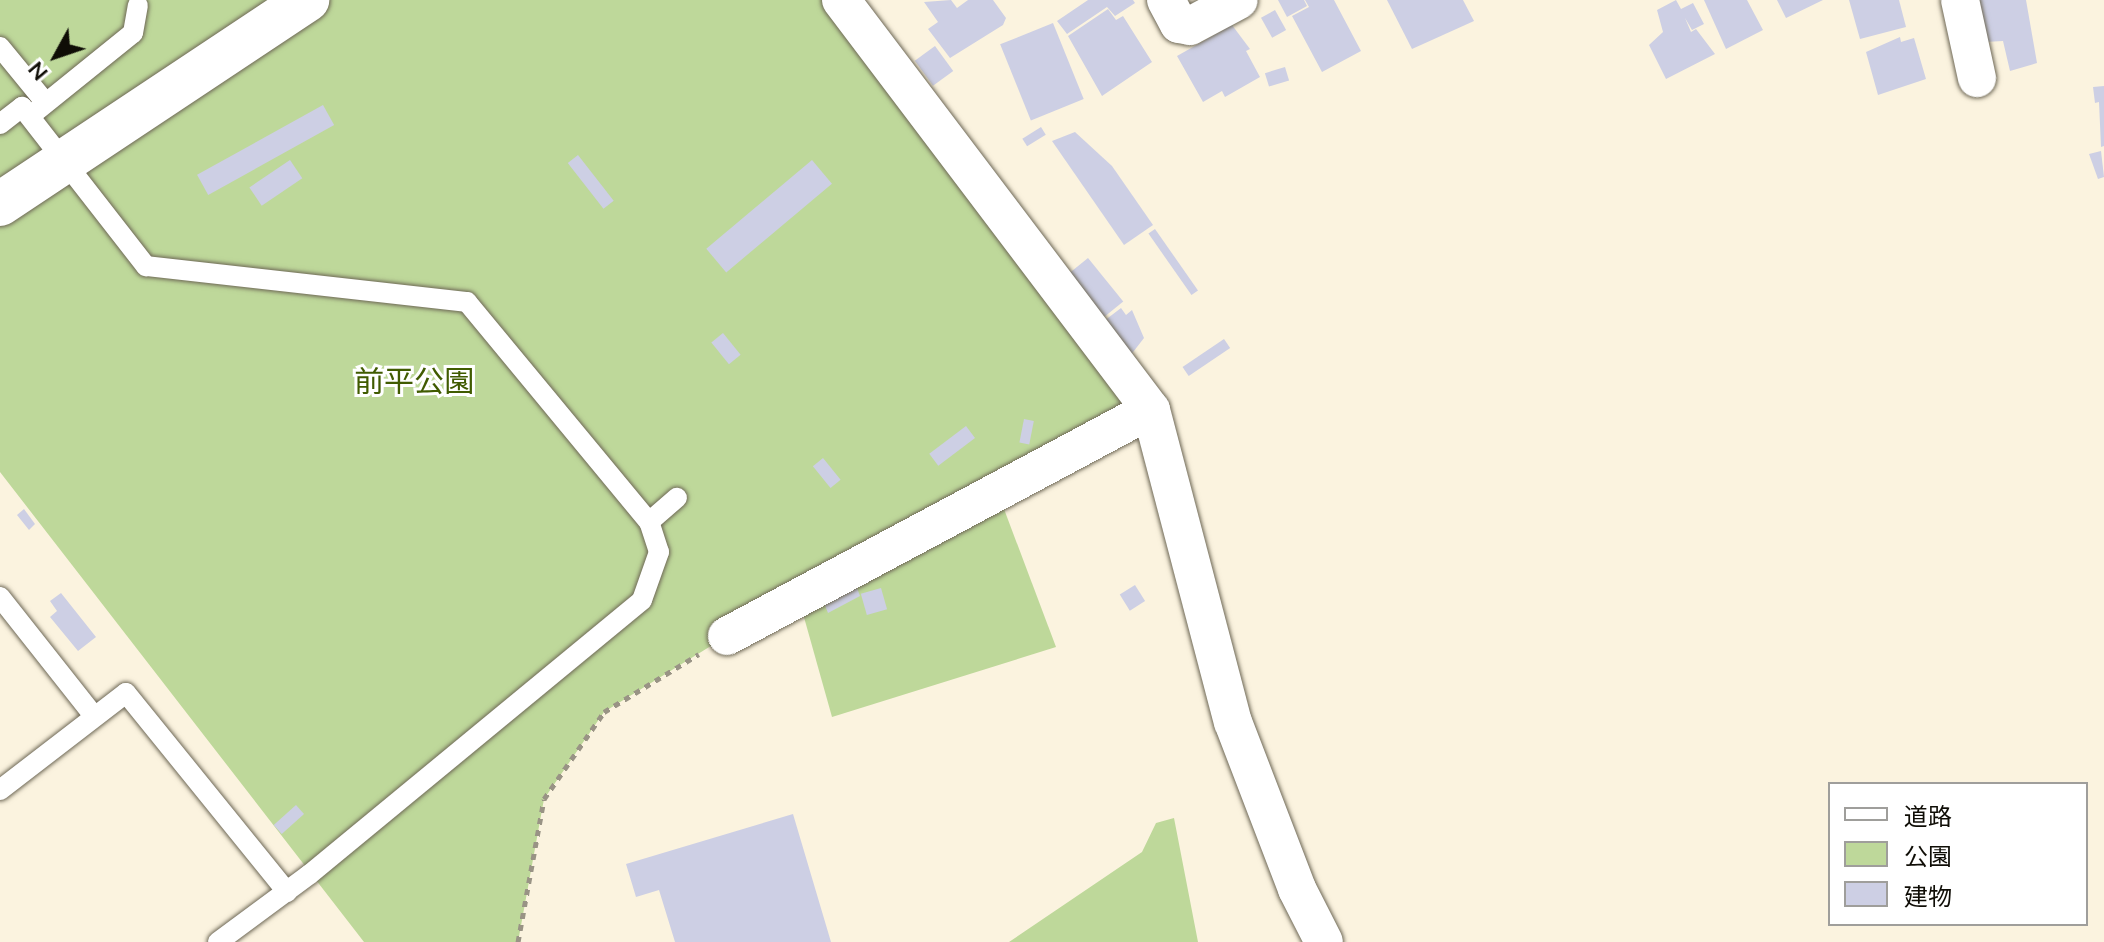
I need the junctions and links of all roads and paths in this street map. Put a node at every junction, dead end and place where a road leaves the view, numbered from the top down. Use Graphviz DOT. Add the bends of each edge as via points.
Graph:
graph roads {
  1 [pos="307,0"];
  2 [pos="841,0"];
  3 [pos="1166,0"];
  4 [pos="1239,0"];
  5 [pos="1960,0"];
  6 [pos="138,5"];
  7 [pos="0,47"];
  8 [pos="1977,78"];
  9 [pos="38,109"];
  10 [pos="0,124"];
  11 [pos="62,162"];
  12 [pos="0,204"];
  13 [pos="1151,410"];
  14 [pos="677,498"];
  15 [pos="649,522"];
  16 [pos="0,597"];
  17 [pos="727,636"];
  18 [pos="94,716"];
  19 [pos="0,790"];
  20 [pos="287,892"];
  21 [pos="218,942"];
  22 [pos="518,942"];
  23 [pos="1324,942"];
  1 -- 11 [label="street"];
  2 -- 13 [label="street"];
  3 -- 4 [label="street" via="1179,24 1190,26"];
  5 -- 8 [label="street"];
  6 -- 9 [label="lane" via="133,33"];
  7 -- 9 [label="lane"];
  9 -- 10 [label="lane" via="22,107"];
  9 -- 11 [label="lane"];
  11 -- 12 [label="street"];
  11 -- 15 [label="lane" via="146,266 467,302"];
  13 -- 17 [label="street"];
  13 -- 23 [label="street" via="1233,722 1297,889"];
  14 -- 15 [label="lane"];
  15 -- 20 [label="lane" via="659,552 642,600"];
  16 -- 18 [label="lane"];
  17 -- 22 [label="path" via="604,712 544,799"];
  18 -- 19 [label="lane"];
  18 -- 20 [label="lane" via="126,693"];
  20 -- 21 [label="lane"];
}
